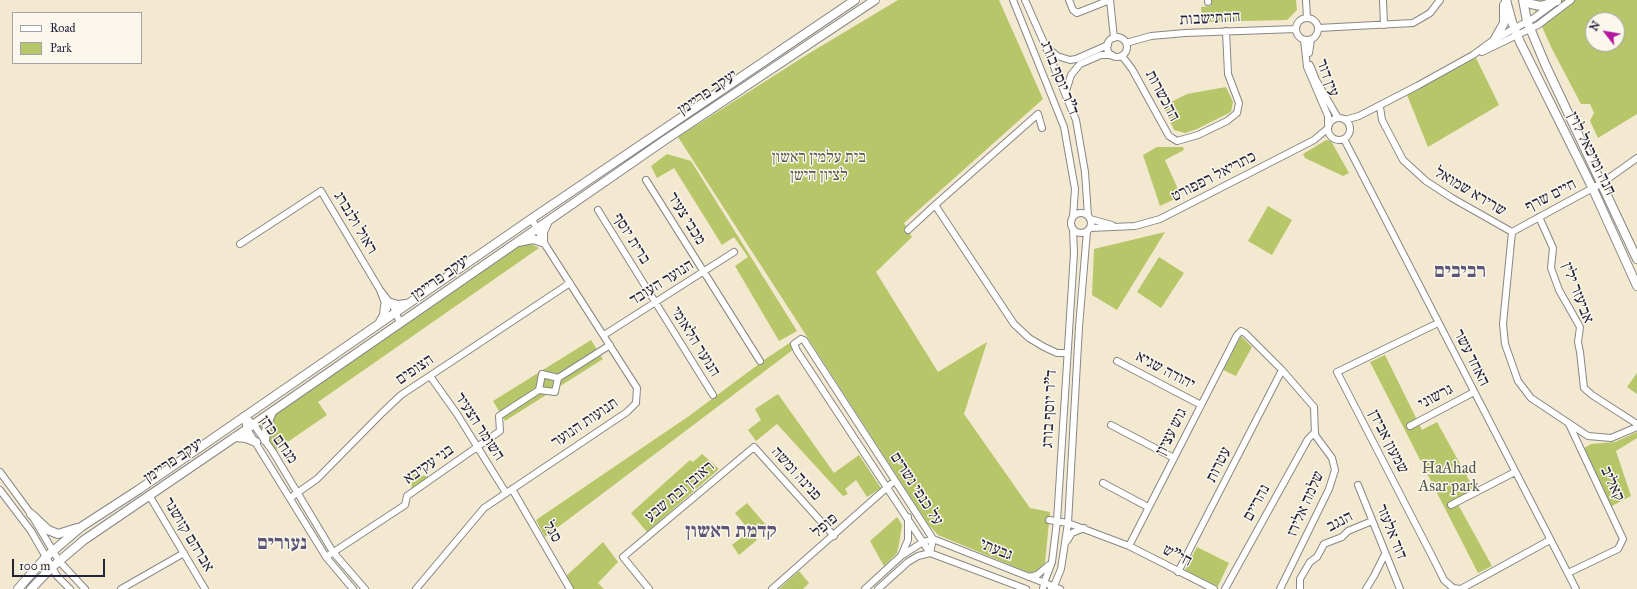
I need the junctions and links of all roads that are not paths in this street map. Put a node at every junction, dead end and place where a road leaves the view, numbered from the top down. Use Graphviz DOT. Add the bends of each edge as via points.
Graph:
graph roads {
  1 [pos="855,0"];
  2 [pos="875,0"];
  3 [pos="1013,0"];
  4 [pos="1025,0"];
  5 [pos="1068,0"];
  6 [pos="1110,0"];
  7 [pos="1306,0"];
  8 [pos="1383,0"];
  9 [pos="1440,0"];
  10 [pos="1505,0"];
  11 [pos="1523,0"];
  12 [pos="1526,0"];
  13 [pos="1558,0"];
  14 [pos="1571,0"];
  15 [pos="1307,18"];
  16 [pos="1384,25"];
  17 [pos="1529,25"];
  18 [pos="1318,28"];
  19 [pos="1296,29"];
  20 [pos="1226,30"];
  21 [pos="1516,32"];
  22 [pos="1114,38"];
  23 [pos="1495,39"];
  24 [pos="1304,40"];
  25 [pos="1311,40"];
  26 [pos="1126,43"];
  27 [pos="1046,45"];
  28 [pos="1108,45"];
  29 [pos="1112,55"];
  30 [pos="1473,55"];
  31 [pos="1122,56"];
  32 [pos="1066,93"];
  33 [pos="1380,107"];
  34 [pos="1363,114"];
  35 [pos="1338,118"];
  36 [pos="1345,120"];
  37 [pos="1350,126"];
  38 [pos="1328,127"];
  39 [pos="1042,128"];
  40 [pos="1330,136"];
  41 [pos="1319,138"];
  42 [pos="1344,139"];
  43 [pos="1637,158"];
  44 [pos="646,180"];
  45 [pos="1602,183"];
  46 [pos="1593,189"];
  47 [pos="935,205"];
  48 [pos="598,210"];
  49 [pos="1073,217"];
  50 [pos="1539,217"];
  51 [pos="1089,218"];
  52 [pos="549,219"];
  53 [pos="530,220"];
  54 [pos="1118,226"];
  55 [pos="535,229"];
  56 [pos="1073,229"];
  57 [pos="1088,229"];
  58 [pos="908,230"];
  59 [pos="1512,232"];
  60 [pos="516,243"];
  61 [pos="544,243"];
  62 [pos="240,244"];
  63 [pos="734,252"];
  64 [pos="1637,259"];
  65 [pos="704,272"];
  66 [pos="570,283"];
  67 [pos="1637,286"];
  68 [pos="656,302"];
  69 [pos="408,303"];
  70 [pos="388,305"];
  71 [pos="393,314"];
  72 [pos="380,323"];
  73 [pos="400,323"];
  74 [pos="1438,323"];
  75 [pos="604,335"];
  76 [pos="610,345"];
  77 [pos="1066,353"];
  78 [pos="760,361"];
  79 [pos="1117,361"];
  80 [pos="1282,370"];
  81 [pos="430,376"];
  82 [pos="558,378"];
  83 [pos="539,390"];
  84 [pos="1474,392"];
  85 [pos="713,395"];
  86 [pos="1201,405"];
  87 [pos="272,412"];
  88 [pos="244,416"];
  89 [pos="1568,423"];
  90 [pos="1111,425"];
  91 [pos="1637,425"];
  92 [pos="1410,426"];
  93 [pos="251,427"];
  94 [pos="1315,432"];
  95 [pos="236,437"];
  96 [pos="265,440"];
  97 [pos="256,442"];
  98 [pos="478,446"];
  99 [pos="754,447"];
  100 [pos="1174,458"];
  101 [pos="0,472"];
  102 [pos="1515,472"];
  103 [pos="894,481"];
  104 [pos="1103,483"];
  105 [pos="1358,485"];
  106 [pos="888,487"];
  107 [pos="512,489"];
  108 [pos="0,490"];
  109 [pos="298,492"];
  110 [pos="506,493"];
  111 [pos="149,495"];
  112 [pos="290,498"];
  113 [pos="1451,505"];
  114 [pos="1148,507"];
  115 [pos="31,514"];
  116 [pos="908,517"];
  117 [pos="1049,520"];
  118 [pos="1057,521"];
  119 [pos="1372,521"];
  120 [pos="1068,523"];
  121 [pos="81,527"];
  122 [pos="1084,528"];
  123 [pos="834,536"];
  124 [pos="933,539"];
  125 [pos="1550,540"];
  126 [pos="923,542"];
  127 [pos="1066,543"];
  128 [pos="1129,546"];
  129 [pos="53,550"];
  130 [pos="333,552"];
  131 [pos="184,553"];
  132 [pos="930,553"];
  133 [pos="1385,554"];
  134 [pos="901,556"];
  135 [pos="46,557"];
  136 [pos="326,557"];
  137 [pos="59,561"];
  138 [pos="1052,562"];
  139 [pos="51,568"];
  140 [pos="1178,572"];
  141 [pos="1568,573"];
  142 [pos="1028,577"];
  143 [pos="1009,586"];
  144 [pos="1044,586"];
  145 [pos="1055,588"];
  146 [pos="18,589"];
  147 [pos="31,589"];
  148 [pos="70,589"];
  149 [pos="85,589"];
  150 [pos="121,589"];
  151 [pos="205,589"];
  152 [pos="353,589"];
  153 [pos="365,589"];
  154 [pos="416,589"];
  155 [pos="570,589"];
  156 [pos="649,589"];
  157 [pos="772,589"];
  158 [pos="865,589"];
  159 [pos="878,589"];
  160 [pos="1026,589"];
  161 [pos="1214,589"];
  162 [pos="1225,589"];
  163 [pos="1280,589"];
  164 [pos="1300,589"];
  165 [pos="1366,589"];
  166 [pos="1400,589"];
  167 [pos="1575,589"];
  1 -- 53 [label="main road, יעקב פריימן"];
  2 -- 52 [label="main road, יעקב פריימן"];
  3 -- 49 [label="street, ד\"ר יוסף בורג" via="1064,127 1075,189"];
  4 -- 27 [label="street, ד\"ר יוסף בורג"];
  5 -- 6 [label="street" via="1077,13"];
  6 -- 22 [label="street"];
  7 -- 15 [label="street"];
  8 -- 16 [label="street"];
  9 -- 16 [label="street" via="1430,13 1413,23"];
  10 -- 21 [label="main road, חנה ומיכאל לוין"];
  10 -- 23 [label="main road" via="1504,23"];
  11 -- 17 [label="main road, חנה ומיכאל לוין"];
  12 -- 13 [label="main road" via="1541,6"];
  13 -- 17 [label="street"];
  14 -- 17 [label="street" via="1550,17"];
  15 -- 18 [label="street" via="1316,22"];
  15 -- 19 [label="street" via="1298,23"];
  16 -- 18 [label="street"];
  17 -- 21 [label="street"];
  17 -- 45 [label="main road, חנה ומיכאל לוין"];
  18 -- 25 [label="street"];
  19 -- 20 [label="street, ההתישבות"];
  19 -- 24 [label="street" via="1298,36"];
  20 -- 26 [label="street, ההתישבות" via="1151,36"];
  20 -- 31 [label="street, ההכשרות" via="1228,74 1239,103 1236,113 1227,121 1198,135 1177,141 1169,136 1132,69"];
  21 -- 23 [label="street"];
  21 -- 30 [label="street"];
  21 -- 46 [label="main road, חנה ומיכאל לוין"];
  22 -- 26 [label="street" via="1120,38"];
  22 -- 28 [label="street"];
  23 -- 30 [label="street"];
  24 -- 25 [label="street"];
  24 -- 38 [label="street, עין דור" via="1306,67 1328,116"];
  25 -- 35 [label="street, עין דור" via="1310,66"];
  26 -- 31 [label="street" via="1127,49"];
  27 -- 28 [label="street" via="1057,56 1070,60"];
  27 -- 32 [label="street, ד\"ר יוסף בורג"];
  28 -- 29 [label="street" via="1108,51"];
  29 -- 31 [label="street"];
  29 -- 32 [label="street" via="1101,55 1075,68 1067,84"];
  30 -- 33 [label="street"];
  32 -- 51 [label="street, ד\"ר יוסף בורג" via="1080,137"];
  33 -- 34 [label="street"];
  33 -- 59 [label="street, שרירא שמואל" via="1382,120 1403,160 1426,181"];
  34 -- 36 [label="street"];
  34 -- 37 [label="street"];
  35 -- 36 [label="street"];
  35 -- 38 [label="street" via="1332,120"];
  36 -- 37 [label="street"];
  37 -- 42 [label="street" via="1350,132"];
  38 -- 40 [label="street"];
  38 -- 41 [label="street, כתריאל רפפורט"];
  39 -- 47 [label="street" via="1038,114"];
  40 -- 41 [label="street, כתריאל רפפורט"];
  40 -- 42 [label="street" via="1338,140"];
  41 -- 54 [label="street, כתריאל רפפורט" via="1160,219 1135,226"];
  42 -- 74 [label="street, האחד עשר"];
  43 -- 45 [label="street, חיים שרף"];
  44 -- 65 [label="street, מכבי צעיר"];
  45 -- 46 [label="street, חיים שרף"];
  45 -- 64 [label="main road, חנה ומיכאל לוין"];
  46 -- 50 [label="street, חיים שרף"];
  46 -- 67 [label="main road, חנה ומיכאל לוין"];
  47 -- 58 [label="street"];
  47 -- 77 [label="street" via="1014,324 1028,338 1044,348 1056,353"];
  48 -- 68 [label="street, ברית יוסף"];
  49 -- 51 [label="street" via="1081,213"];
  49 -- 56 [label="street"];
  50 -- 59 [label="street, חיים שרף"];
  50 -- 91 [label="street, אביעזר ילין" via="1553,248 1551,268 1559,290 1580,327 1578,342 1584,388"];
  51 -- 54 [label="street, כתריאל רפפורט"];
  51 -- 57 [label="street"];
  52 -- 55 [label="main road, יעקב פריימן"];
  52 -- 61 [label="main road" via="544,227"];
  53 -- 55 [label="street, תנועות הנוער"];
  53 -- 69 [label="main road, יעקב פריימן"];
  54 -- 57 [label="street, כתריאל רפפורט"];
  55 -- 60 [label="main road, יעקב פריימן"];
  55 -- 61 [label="street, תנועות הנוער"];
  56 -- 57 [label="street" via="1078,232"];
  56 -- 77 [label="street, ד\"ר יוסף בורג" via="1074,253"];
  57 -- 120 [label="street, ד\"ר יוסף בורג" via="1079,327"];
  59 -- 89 [label="street, שרירא שמואל" via="1503,324 1505,344 1518,381 1531,398"];
  60 -- 61 [label="main road" via="533,239"];
  60 -- 73 [label="main road, יעקב פריימן"];
  61 -- 66 [label="street, תנועות הנוער"];
  62 -- 70 [label="street, ראול ולנברג" via="321,191"];
  63 -- 65 [label="street, הנוער העובד"];
  65 -- 68 [label="street, הנוער העובד"];
  65 -- 78 [label="street, מכבי צעיר"];
  66 -- 75 [label="street, תנועות הנוער"];
  66 -- 81 [label="street, הצופים"];
  68 -- 75 [label="street, הנוער העובד"];
  68 -- 85 [label="street, הנוער הלאומי"];
  69 -- 70 [label="main road" via="399,306"];
  69 -- 71 [label="main road, יעקב פריימן"];
  70 -- 71 [label="street, ראול ולנברג"];
  70 -- 72 [label="main road"];
  71 -- 72 [label="main road, יעקב פריימן"];
  71 -- 73 [label="street, ראול ולנברג"];
  72 -- 88 [label="main road, יעקב פריימן"];
  73 -- 87 [label="main road, יעקב פריימן"];
  74 -- 84 [label="street, האחד עשר"];
  74 -- 125 [label="street, שמעון אבידן" via="1337,372 1429,552 1444,580 1453,588 1461,588"];
  75 -- 76 [label="street, תנועות הנוער"];
  76 -- 82 [label="street, בני עקיבא"];
  76 -- 107 [label="street, תנועות הנוער" via="637,388 636,403 627,412"];
  77 -- 118 [label="street, ד\"ר יוסף בורג"];
  79 -- 86 [label="street, יהודה שגיא"];
  80 -- 86 [label="street, גוש עציון" via="1241,331"];
  80 -- 94 [label="street, שלמה אלירז" via="1314,406"];
  80 -- 140 [label="street, עטרות"];
  81 -- 98 [label="street, השומר הצעיר"];
  81 -- 109 [label="street, הצופים" via="390,406 317,479"];
  82 -- 83 [label="street, בני עקיבא" via="555,392"];
  82 -- 83 [label="street" via="542,374"];
  83 -- 98 [label="street, בני עקיבא" via="499,416 500,431"];
  84 -- 92 [label="street, גרשוני"];
  84 -- 102 [label="street, האחד עשר"];
  86 -- 100 [label="street, גוש עציון"];
  87 -- 93 [label="main road, יעקב פריימן"];
  87 -- 96 [label="main road"];
  88 -- 93 [label="street, מנחם כהן"];
  88 -- 121 [label="main road, יעקב פריימן"];
  89 -- 91 [label="street, שרירא שמואל" via="1588,436 1611,438"];
  89 -- 141 [label="street, קאליב" via="1624,539 1618,549"];
  90 -- 100 [label="street"];
  93 -- 95 [label="main road, יעקב פריימן"];
  93 -- 96 [label="street, מנחם כהן"];
  93 -- 97 [label="street, מנחם כהן"];
  94 -- 162 [label="street, נהריים" via="1308,439"];
  94 -- 163 [label="street, שלמה אלירז" via="1332,458 1335,470 1329,489"];
  95 -- 97 [label="main road"];
  95 -- 111 [label="main road, יעקב פריימן"];
  96 -- 109 [label="street, מנחם כהן"];
  97 -- 112 [label="street, מנחם כהן"];
  98 -- 110 [label="street, השומר הצעיר"];
  98 -- 130 [label="street, בני עקיבא" via="407,496 405,506"];
  99 -- 123 [label="street, פנינה ומשה"];
  99 -- 156 [label="street, ראובן ובת שבע" via="623,557"];
  100 -- 114 [label="street, גוש עציון"];
  101 -- 115 [label="street"];
  102 -- 113 [label="street"];
  102 -- 125 [label="street, האחד עשר"];
  103 -- 106 [label="street, פופל"];
  103 -- 106 [label="street, על כנפי נשרים" via="804,340 795,342 797,351"];
  103 -- 124 [label="street, על כנפי נשרים"];
  104 -- 114 [label="street"];
  105 -- 119 [label="street, דוד אלעזר"];
  106 -- 116 [label="street, על כנפי נשרים"];
  106 -- 123 [label="street, פופל"];
  107 -- 110 [label="street, תנועות הנוער"];
  107 -- 155 [label="street, סגל"];
  108 -- 135 [label="street"];
  109 -- 112 [label="street, הצופים"];
  109 -- 130 [label="street, מנחם כהן"];
  110 -- 154 [label="street, תנועות הנוער" via="484,508"];
  111 -- 131 [label="street, אברהם קזושנר"];
  111 -- 137 [label="main road, יעקב פריימן" via="84,540"];
  112 -- 136 [label="street, מנחם כהן"];
  114 -- 128 [label="street, גוש עציון"];
  115 -- 121 [label="main road" via="48,530 58,534"];
  115 -- 129 [label="street"];
  116 -- 126 [label="street, על כנפי נשרים"];
  116 -- 134 [label="street" via="908,540"];
  117 -- 118 [label="street, חי\"ש"];
  118 -- 120 [label="street, חי\"ש"];
  118 -- 138 [label="street, ד\"ר יוסף בורג"];
  119 -- 133 [label="street, דוד אלעזר"];
  119 -- 164 [label="street, הנגב" via="1324,544 1300,579"];
  120 -- 122 [label="street, חי\"ש"];
  120 -- 127 [label="street, ד\"ר יוסף בורג"];
  121 -- 129 [label="main road, יעקב פריימן"];
  122 -- 127 [label="street" via="1072,533"];
  122 -- 128 [label="street, חי\"ש"];
  123 -- 157 [label="street, פופל"];
  124 -- 126 [label="street"];
  124 -- 132 [label="street, על כנפי נשרים"];
  124 -- 142 [label="street, גבעתי"];
  125 -- 141 [label="street, האחד עשר"];
  126 -- 132 [label="street, על כנפי נשרים"];
  126 -- 134 [label="street"];
  127 -- 145 [label="street, ד\"ר יוסף בורג"];
  128 -- 140 [label="street, חי\"ש"];
  129 -- 135 [label="main road, יעקב פריימן"];
  129 -- 137 [label="street"];
  130 -- 136 [label="street, בני עקיבא"];
  130 -- 153 [label="street, מנחם כהן"];
  131 -- 150 [label="street"];
  131 -- 151 [label="street, אברהם קזושנר"];
  132 -- 143 [label="street, גבעתי"];
  132 -- 159 [label="street" via="909,561"];
  133 -- 165 [label="street"];
  133 -- 166 [label="street, דוד אלעזר"];
  134 -- 158 [label="street"];
  135 -- 139 [label="street"];
  135 -- 146 [label="main road, יעקב פריימן"];
  136 -- 152 [label="street, מנחם כהן"];
  137 -- 139 [label="main road, יעקב פריימן"];
  137 -- 149 [label="street"];
  138 -- 142 [label="street" via="1037,575"];
  138 -- 144 [label="street, ד\"ר יוסף בורג"];
  139 -- 147 [label="main road, יעקב פריימן"];
  139 -- 148 [label="street"];
  140 -- 161 [label="street, חי\"ש"];
  141 -- 167 [label="street, האחד עשר"];
  142 -- 144 [label="street, גבעתי"];
  143 -- 160 [label="street, גבעתי"];
  144 -- 145 [label="street, גבעתי"];
}
